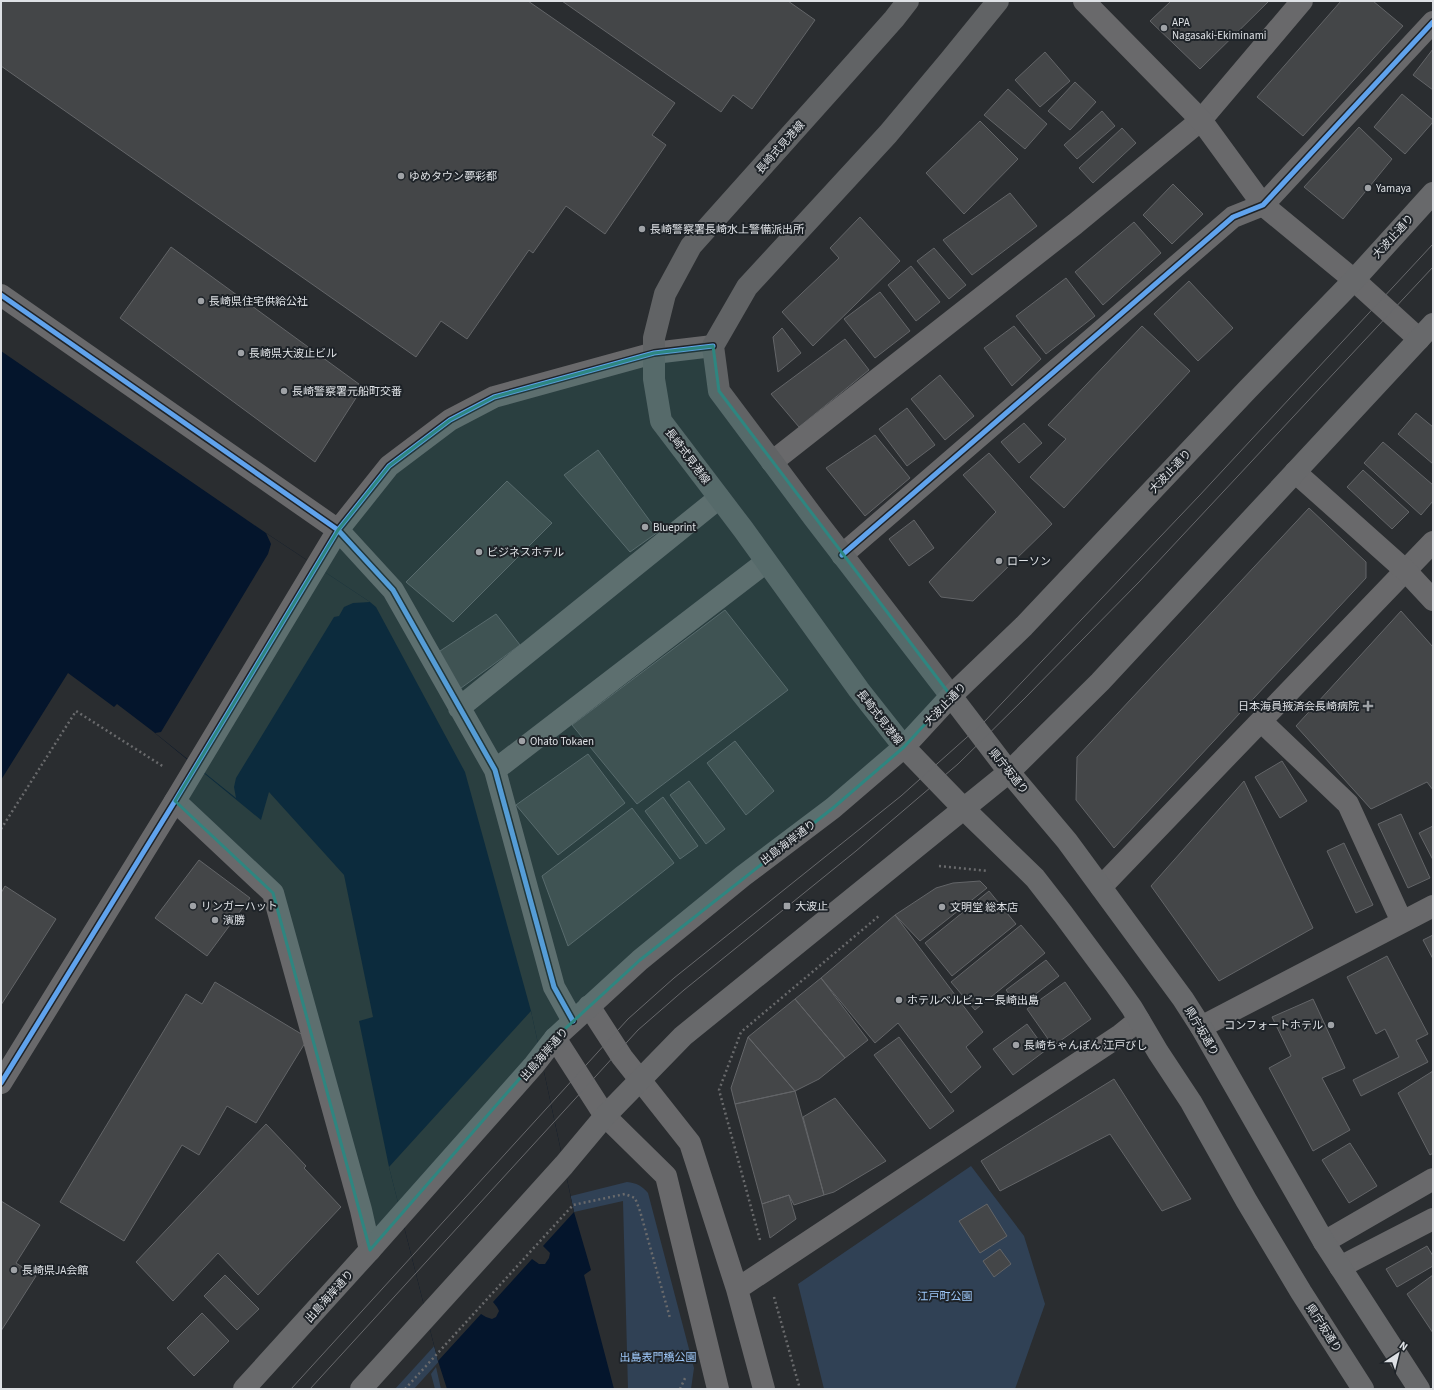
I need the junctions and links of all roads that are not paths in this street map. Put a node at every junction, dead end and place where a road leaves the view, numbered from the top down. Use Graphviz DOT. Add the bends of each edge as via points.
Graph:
graph roads {
  1 [pos="908,1"];
  2 [pos="998,1"];
  3 [pos="1084,1"];
  4 [pos="1302,1"];
  5 [pos="1433,22"];
  6 [pos="1201,120"];
  7 [pos="1433,193"];
  8 [pos="1263,205"];
  9 [pos="1354,280"];
  10 [pos="1,295"];
  11 [pos="1426,331"];
  12 [pos="713,346"];
  13 [pos="654,353"];
  14 [pos="772,462"];
  15 [pos="1295,472"];
  16 [pos="719,498"];
  17 [pos="338,530"];
  18 [pos="1433,542"];
  19 [pos="842,555"];
  20 [pos="766,562"];
  21 [pos="1406,571"];
  22 [pos="1433,600"];
  23 [pos="951,696"];
  24 [pos="459,708"];
  25 [pos="1262,721"];
  26 [pos="904,747"];
  27 [pos="495,770"];
  28 [pos="1009,772"];
  29 [pos="175,801"];
  30 [pos="964,809"];
  31 [pos="1101,887"];
  32 [pos="1433,906"];
  33 [pos="1402,922"];
  34 [pos="589,1006"];
  35 [pos="1139,1020"];
  36 [pos="573,1021"];
  37 [pos="1201,1027"];
  38 [pos="555,1038"];
  39 [pos="640,1081"];
  40 [pos="1,1083"];
  41 [pos="606,1116"];
  42 [pos="1433,1179"];
  43 [pos="1433,1219"];
  44 [pos="1324,1242"];
  45 [pos="370,1250"];
  46 [pos="1340,1267"];
  47 [pos="737,1289"];
  48 [pos="244,1389"];
  49 [pos="361,1389"];
  50 [pos="718,1389"];
  51 [pos="764,1389"];
  52 [pos="1363,1389"];
  53 [pos="1420,1389"];
  1 -- 13 [label="main road, 長崎式見港線" via="691,246 665,294 654,338"];
  2 -- 12 [label="main road" via="888,134 747,287"];
  3 -- 6 [label="street"];
  4 -- 6 [label="street"];
  5 -- 8 [label="street"];
  6 -- 8 [label="street"];
  6 -- 14 [label="street" via="1075,224"];
  7 -- 9 [label="highway, 大波止通り"];
  8 -- 9 [label="street"];
  8 -- 19 [label="street" via="1233,217"];
  9 -- 11 [label="street"];
  9 -- 23 [label="highway, 大波止通り" via="1242,394 1024,626"];
  10 -- 17 [label="street"];
  11 -- 15 [label="highway"];
  12 -- 13 [label="street"];
  12 -- 14 [label="main road" via="719,391"];
  13 -- 16 [label="main road, 長崎式見港線" via="654,379 662,421"];
  13 -- 17 [label="street" via="494,397 450,420 389,466"];
  14 -- 19 [label="main road"];
  15 -- 21 [label="street"];
  15 -- 28 [label="highway" via="1100,682"];
  16 -- 20 [label="main road, 長崎式見港線"];
  16 -- 24 [label="street"];
  17 -- 24 [label="street" via="393,590"];
  17 -- 29 [label="street"];
  18 -- 21 [label="street"];
  19 -- 23 [label="main road"];
  20 -- 26 [label="main road, 長崎式見港線" via="863,696"];
  20 -- 27 [label="street"];
  21 -- 22 [label="street"];
  21 -- 25 [label="street"];
  23 -- 26 [label="highway, 大波止通り"];
  23 -- 28 [label="highway, 県庁坂通り"];
  24 -- 27 [label="street"];
  25 -- 31 [label="street"];
  25 -- 33 [label="street" via="1348,804"];
  26 -- 30 [label="highway, 県庁坂通り"];
  26 -- 34 [label="highway, 出島海岸通り" via="833,808 640,960"];
  27 -- 36 [label="street" via="554,986"];
  28 -- 30 [label="highway"];
  28 -- 31 [label="highway, 県庁坂通り" via="1067,840"];
  29 -- 40 [label="street"];
  29 -- 45 [label="street" via="273,893"];
  30 -- 35 [label="highway, 県庁坂通り" via="1035,878"];
  30 -- 39 [label="highway" via="683,1036"];
  31 -- 37 [label="highway, 県庁坂通り"];
  32 -- 33 [label="street"];
  33 -- 37 [label="street"];
  34 -- 36 [label="highway, 出島海岸通り"];
  34 -- 39 [label="street"];
  35 -- 47 [label="street" via="1119,1036"];
  35 -- 52 [label="highway, 県庁坂通り" via="1191,1102 1301,1292"];
  36 -- 38 [label="highway, 出島海岸通り"];
  37 -- 44 [label="highway, 県庁坂通り"];
  38 -- 41 [label="street"];
  38 -- 45 [label="highway, 出島海岸通り"];
  39 -- 41 [label="highway"];
  39 -- 47 [label="street" via="690,1143"];
  41 -- 49 [label="highway"];
  41 -- 50 [label="street" via="666,1176"];
  42 -- 44 [label="street"];
  43 -- 46 [label="street"];
  44 -- 46 [label="highway, 県庁坂通り"];
  45 -- 48 [label="highway, 出島海岸通り"];
  46 -- 53 [label="highway, 県庁坂通り"];
  47 -- 51 [label="street"];
}
